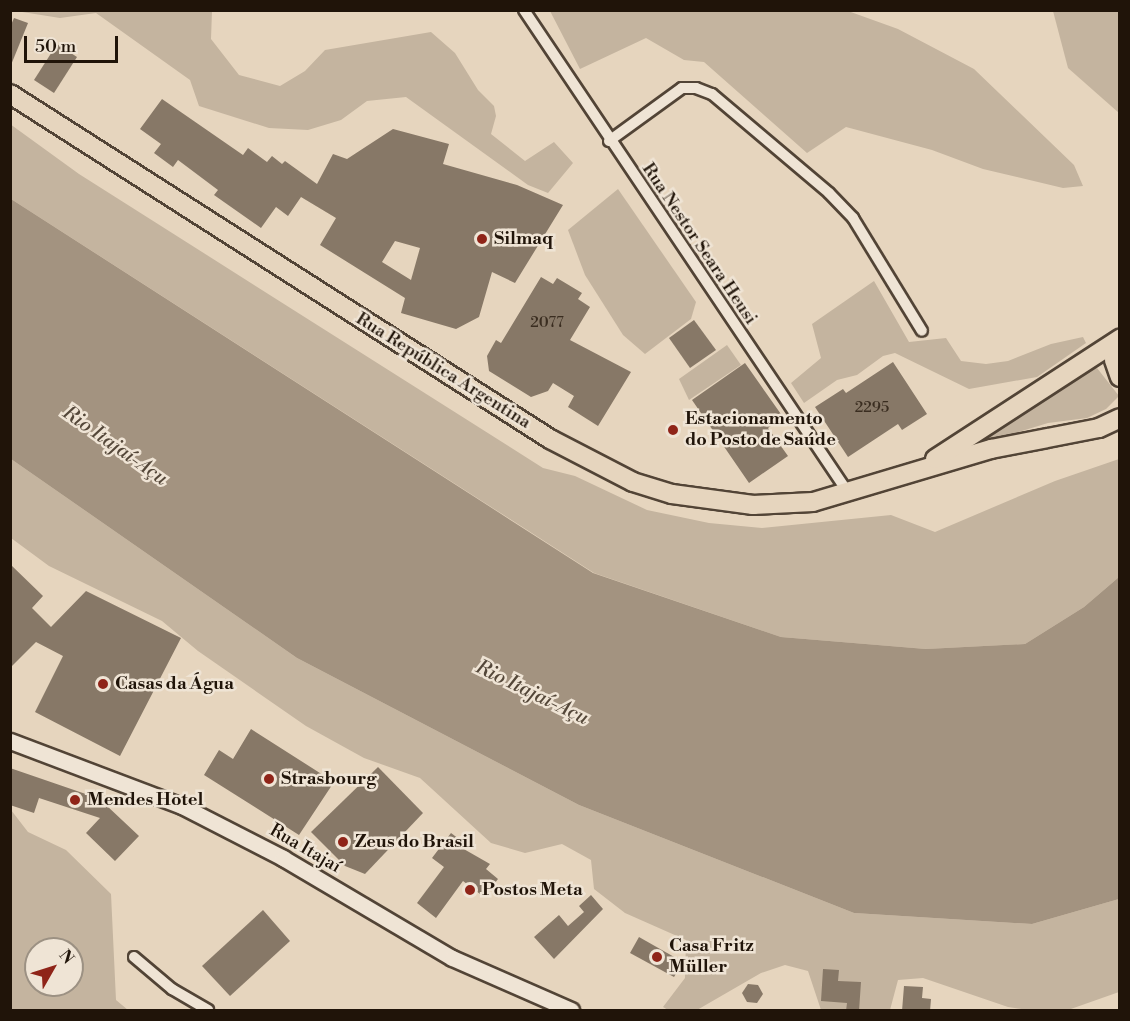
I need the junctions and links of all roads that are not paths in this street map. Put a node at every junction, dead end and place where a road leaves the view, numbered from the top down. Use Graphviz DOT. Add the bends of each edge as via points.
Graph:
graph roads {
  1 [pos="524,10"];
  2 [pos="10,94"];
  3 [pos="609,141"];
  4 [pos="922,331"];
  5 [pos="1119,341"];
  6 [pos="1119,377"];
  7 [pos="1119,418"];
  8 [pos="918,470"];
  9 [pos="849,494"];
  10 [pos="10,741"];
  11 [pos="134,957"];
  12 [pos="208,1011"];
  13 [pos="571,1011"];
  1 -- 3 [label="street, Rua Nestor Seara Heusi"];
  2 -- 9 [label="main road, Rua República Argentina" via="543,435 598,466 672,494 725,503 783,504"];
  3 -- 4 [label="street" via="682,88 712,94 853,218"];
  3 -- 9 [label="street, Rua Nestor Seara Heusi"];
  5 -- 6 [label="main road" via="1114,360"];
  5 -- 8 [label="main road, Rua República Argentina"];
  7 -- 8 [label="main road, Rua República Argentina" via="1099,428 1013,444"];
  8 -- 9 [label="main road, Rua República Argentina"];
  10 -- 13 [label="main road, Rua Itajaí" via="182,806 283,858 452,958"];
  11 -- 12 [label="street" via="172,990"];
}
